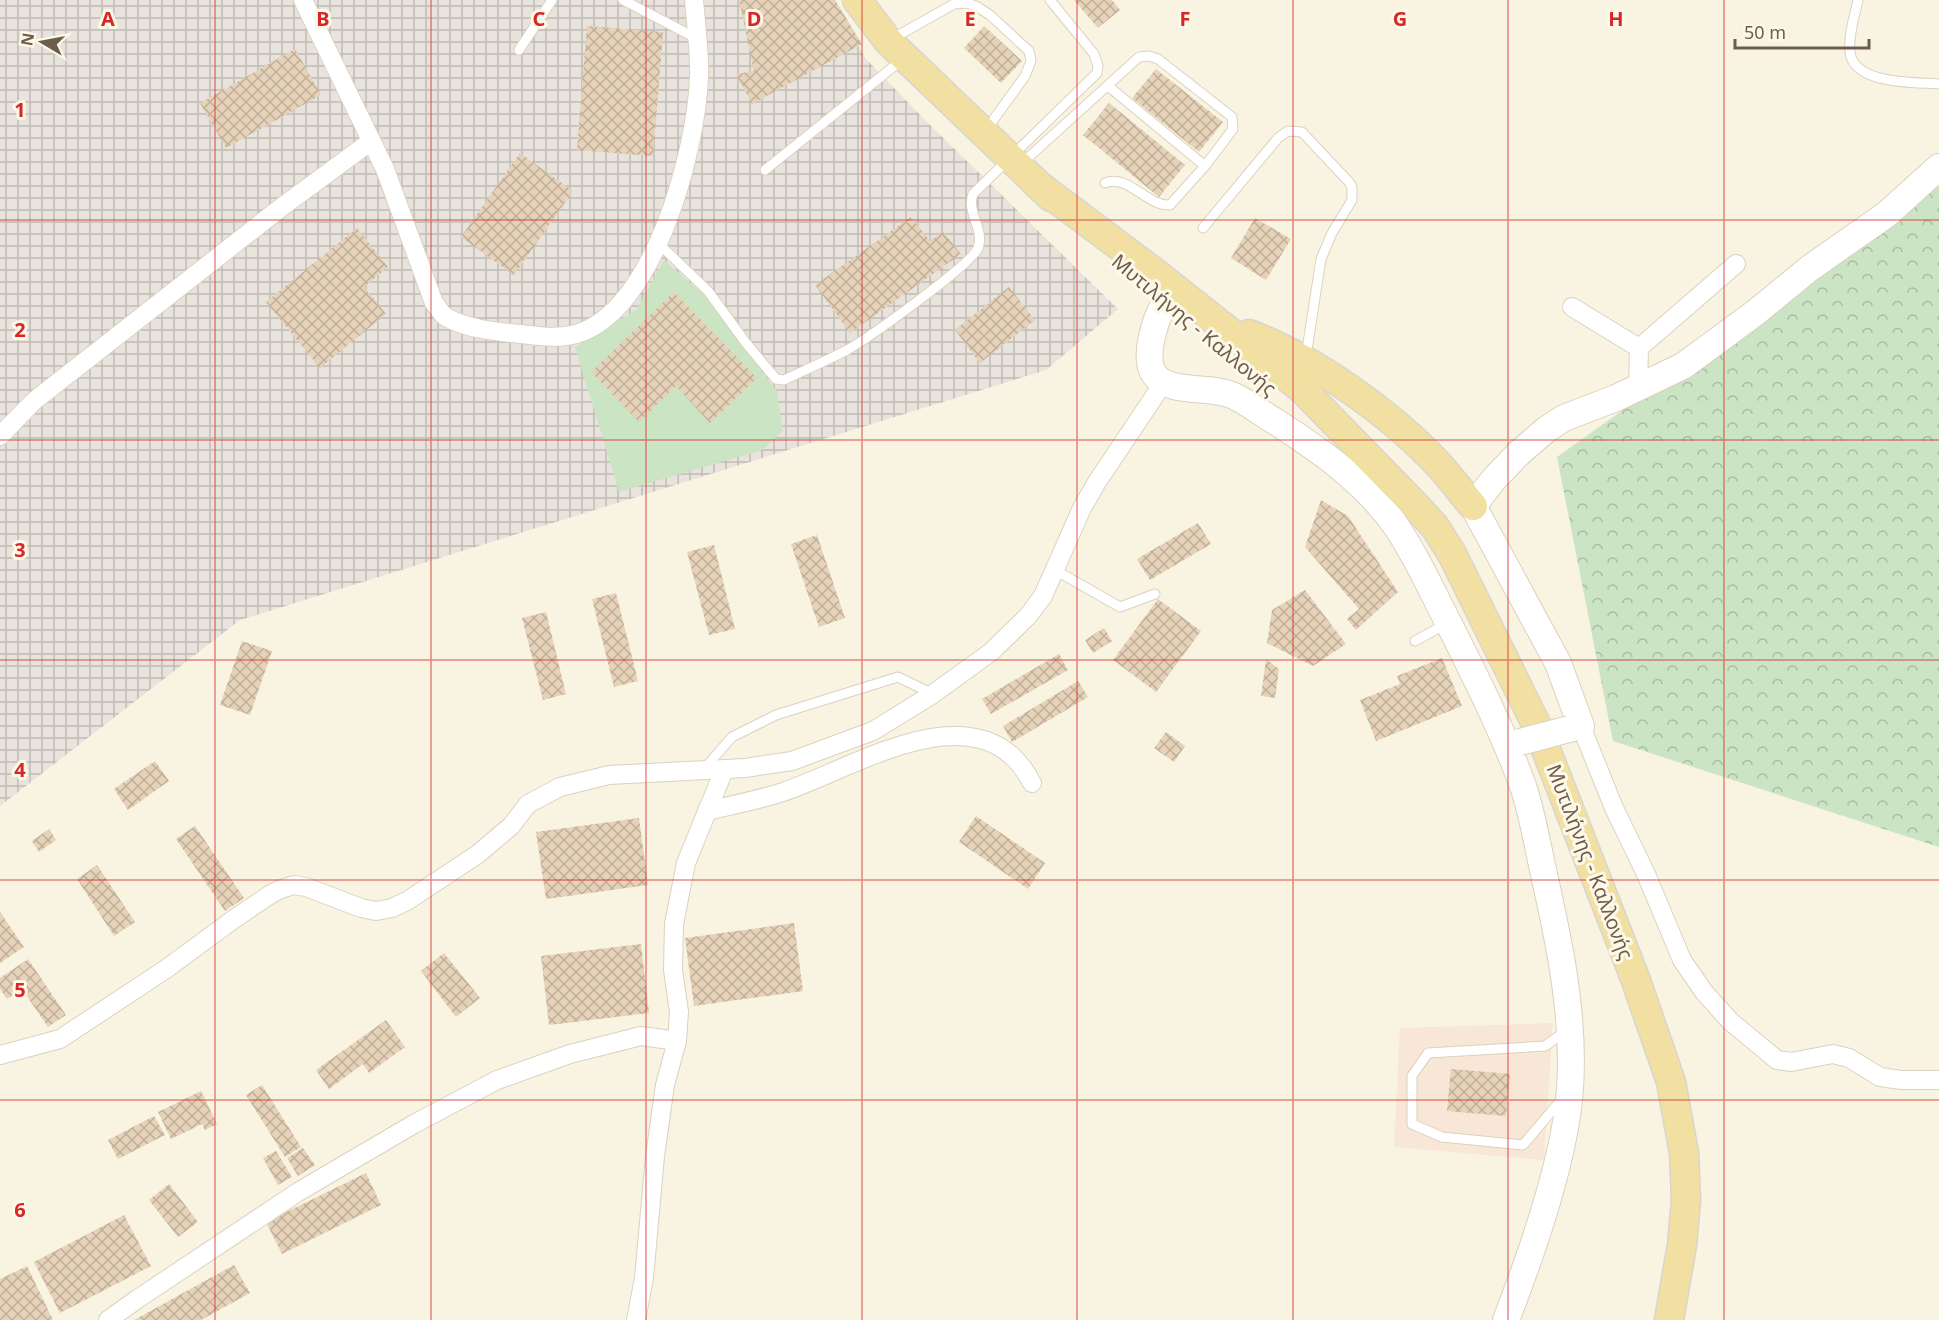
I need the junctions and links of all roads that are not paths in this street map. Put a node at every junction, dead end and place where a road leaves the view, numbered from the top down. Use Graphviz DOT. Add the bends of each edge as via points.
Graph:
graph roads {
  1 [pos="303,0"];
  2 [pos="552,0"];
  3 [pos="623,0"];
  4 [pos="694,0"];
  5 [pos="857,0"];
  6 [pos="1050,0"];
  7 [pos="1858,0"];
  8 [pos="698,39"];
  9 [pos="897,49"];
  10 [pos="519,50"];
  11 [pos="1939,84"];
  12 [pos="1108,86"];
  13 [pos="984,134"];
  14 [pos="370,142"];
  15 [pos="1205,166"];
  16 [pos="1939,167"];
  17 [pos="765,170"];
  18 [pos="1022,170"];
  19 [pos="1105,183"];
  20 [pos="1203,228"];
  21 [pos="658,243"];
  22 [pos="1736,264"];
  23 [pos="1177,302"];
  24 [pos="1572,307"];
  25 [pos="1219,323"];
  26 [pos="1639,348"];
  27 [pos="1305,360"];
  28 [pos="1164,382"];
  29 [pos="1638,388"];
  30 [pos="0,436"];
  31 [pos="1362,451"];
  32 [pos="1473,506"];
  33 [pos="1055,570"];
  34 [pos="1155,594"];
  35 [pos="1448,622"];
  36 [pos="1415,641"];
  37 [pos="933,694"];
  38 [pos="1575,727"];
  39 [pos="1513,744"];
  40 [pos="724,770"];
  41 [pos="703,771"];
  42 [pos="1032,783"];
  43 [pos="707,811"];
  44 [pos="1568,1029"];
  45 [pos="677,1041"];
  46 [pos="0,1055"];
  47 [pos="1939,1080"];
  48 [pos="1570,1091"];
  49 [pos="108,1320"];
  50 [pos="636,1320"];
  51 [pos="1506,1320"];
  52 [pos="1668,1320"];
  1 -- 14 [label="street"];
  2 -- 10 [label="lane"];
  3 -- 8 [label="lane"];
  4 -- 8 [label="street"];
  5 -- 9 [label="main road, Μυτιλήνης - Καλλονής"];
  6 -- 18 [label="lane" via="1094,54 1097,73"];
  7 -- 11 [label="lane" via="1849,52 1855,66 1866,74 1888,80"];
  8 -- 21 [label="street" via="699,79 689,148"];
  9 -- 13 [label="main road, Μυτιλήνης - Καλλονής"];
  9 -- 13 [label="lane" via="954,4 967,3 990,15 1029,51 1031,61 1025,76"];
  9 -- 17 [label="lane"];
  12 -- 15 [label="lane"];
  12 -- 15 [label="lane" via="1139,57 1149,56 1229,112 1233,129"];
  12 -- 18 [label="lane"];
  13 -- 18 [label="main road, Μυτιλήνης - Καλλονής"];
  14 -- 21 [label="street" via="385,169 434,303 445,316 462,323 519,334 576,334 595,325 626,298"];
  14 -- 30 [label="street" via="43,394"];
  15 -- 19 [label="lane" via="1170,205 1158,203 1118,181"];
  16 -- 29 [label="street" via="1887,214 1683,366"];
  18 -- 21 [label="lane" via="971,197 979,245 973,256 946,280 848,349 784,380 773,377 708,291"];
  18 -- 23 [label="main road, Μυτιλήνης - Καλλονής"];
  20 -- 27 [label="lane" via="1288,131 1302,132 1349,182 1352,200 1321,259"];
  22 -- 26 [label="street"];
  23 -- 25 [label="main road, Μυτιλήνης - Καλλονής"];
  23 -- 28 [label="street" via="1152,336 1149,354 1153,372"];
  23 -- 31 [label="main road, Μυτιλήνης - Καλλονής" via="1287,402"];
  24 -- 26 [label="street"];
  25 -- 27 [label="main road"];
  25 -- 31 [label="main road, Μυτιλήνης - Καλλονής" via="1302,390"];
  26 -- 29 [label="street"];
  27 -- 32 [label="main road" via="1391,422 1437,463"];
  28 -- 33 [label="street" via="1092,490"];
  28 -- 35 [label="street" via="1182,389 1209,389 1231,395 1302,439 1349,475 1380,504 1398,528"];
  29 -- 32 [label="street" via="1564,418 1547,429 1494,479"];
  31 -- 52 [label="main road, Μυτιλήνης - Καλλονής" via="1435,527 1471,590 1536,724 1657,1038 1671,1082 1684,1153 1686,1200"];
  32 -- 38 [label="street" via="1558,663"];
  33 -- 34 [label="lane" via="1120,607"];
  33 -- 37 [label="street" via="1028,616 991,652"];
  35 -- 36 [label="lane"];
  35 -- 39 [label="street"];
  37 -- 40 [label="street" via="873,731 792,761"];
  37 -- 41 [label="lane" via="898,677 776,715 732,737"];
  38 -- 39 [label="street, bridge"];
  38 -- 47 [label="street" via="1646,874 1682,960 1730,1021 1777,1060 1791,1062 1833,1054 1849,1058 1880,1077"];
  39 -- 44 [label="street" via="1564,966"];
  40 -- 41 [label="street"];
  40 -- 43 [label="street"];
  41 -- 46 [label="street" via="609,775 560,787 528,804 511,826 478,854 392,908 361,908 306,887 281,889 60,1039"];
  42 -- 43 [label="street" via="1024,766 997,743 944,736 876,755 782,792"];
  43 -- 45 [label="street" via="686,863 674,924"];
  44 -- 48 [label="street"];
  44 -- 48 [label="lane" via="1545,1046 1428,1053 1412,1076 1412,1124 1442,1137 1523,1145"];
  45 -- 49 [label="street" via="641,1036 570,1054 496,1080 298,1192"];
  45 -- 50 [label="street" via="665,1085"];
  48 -- 51 [label="street" via="1551,1183"];
}
